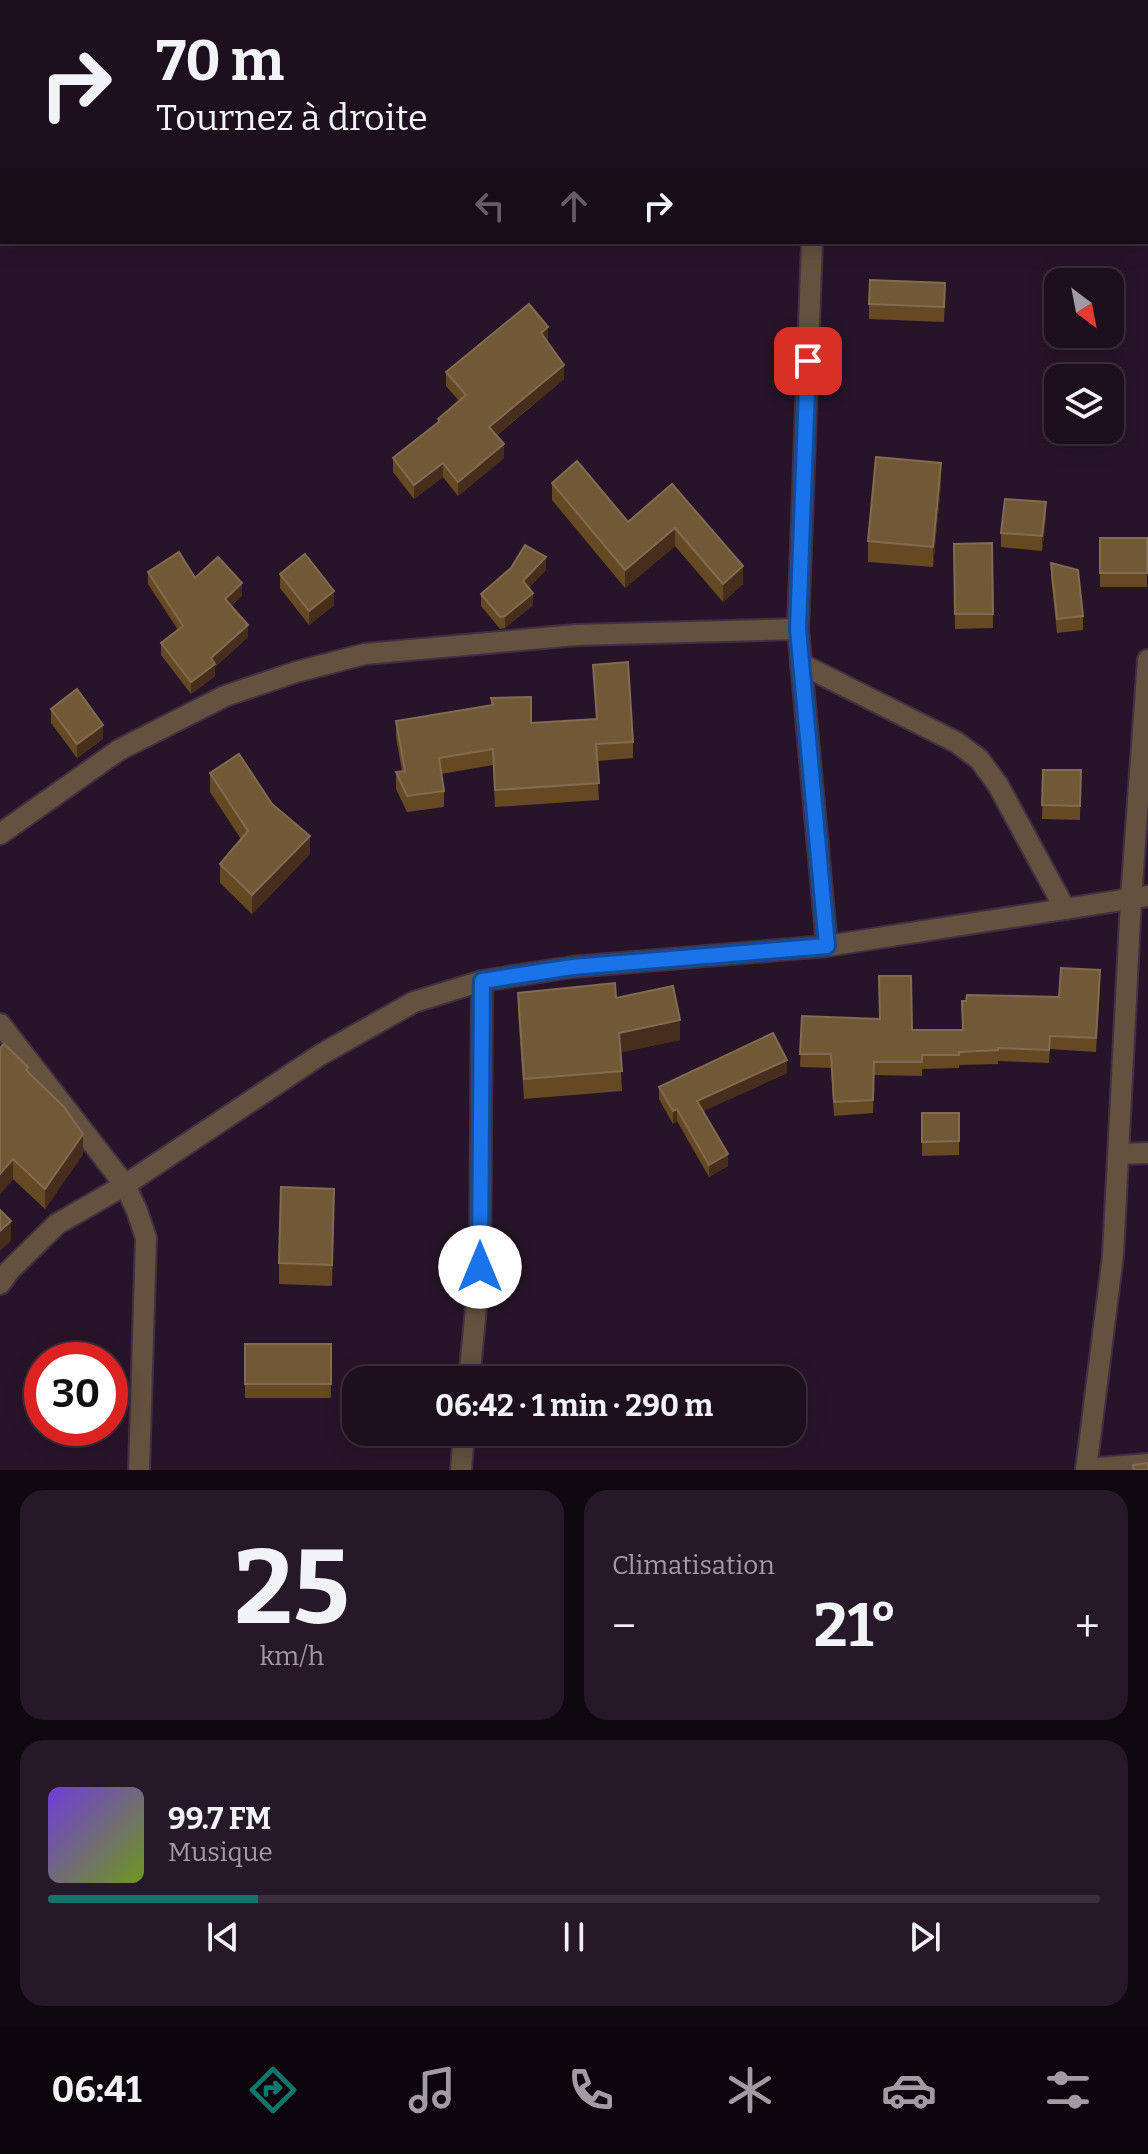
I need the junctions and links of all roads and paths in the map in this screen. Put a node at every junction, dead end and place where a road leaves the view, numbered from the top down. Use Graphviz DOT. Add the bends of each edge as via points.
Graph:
graph roads {
  1 [pos="812,244"];
  2 [pos="798,629"];
  3 [pos="1148,660"];
  4 [pos="801,664"];
  5 [pos="0,834"];
  6 [pos="1139,897"];
  7 [pos="1065,909"];
  8 [pos="827,946"];
  9 [pos="482,981"];
  10 [pos="0,1024"];
  11 [pos="1148,1153"];
  12 [pos="1119,1154"];
  13 [pos="125,1185"];
  14 [pos="0,1284"];
  15 [pos="470,1366"];
  16 [pos="463,1446"];
  17 [pos="1148,1464"];
  18 [pos="139,1470"];
  19 [pos="461,1470"];
  20 [pos="1086,1470"];
  1 -- 2 [label="street"];
  2 -- 4 [label="street"];
  2 -- 5 [label="street" via="576,635 337,661 225,696 119,750"];
  3 -- 6 [label="street"];
  4 -- 7 [label="street" via="956,742 979,759"];
  4 -- 8 [label="street"];
  6 -- 7 [label="street"];
  6 -- 12 [label="street"];
  7 -- 8 [label="street"];
  8 -- 9 [label="street" via="572,967"];
  9 -- 13 [label="street" via="414,1002 320,1055"];
  9 -- 15 [label="street" via="480,1267"];
  10 -- 13 [label="street"];
  11 -- 12 [label="street"];
  12 -- 20 [label="street" via="1113,1255"];
  13 -- 14 [label="street" via="57,1224"];
  13 -- 18 [label="street" via="146,1238"];
  16 -- 19 [label="street"];
  17 -- 20 [label="street"];
}
